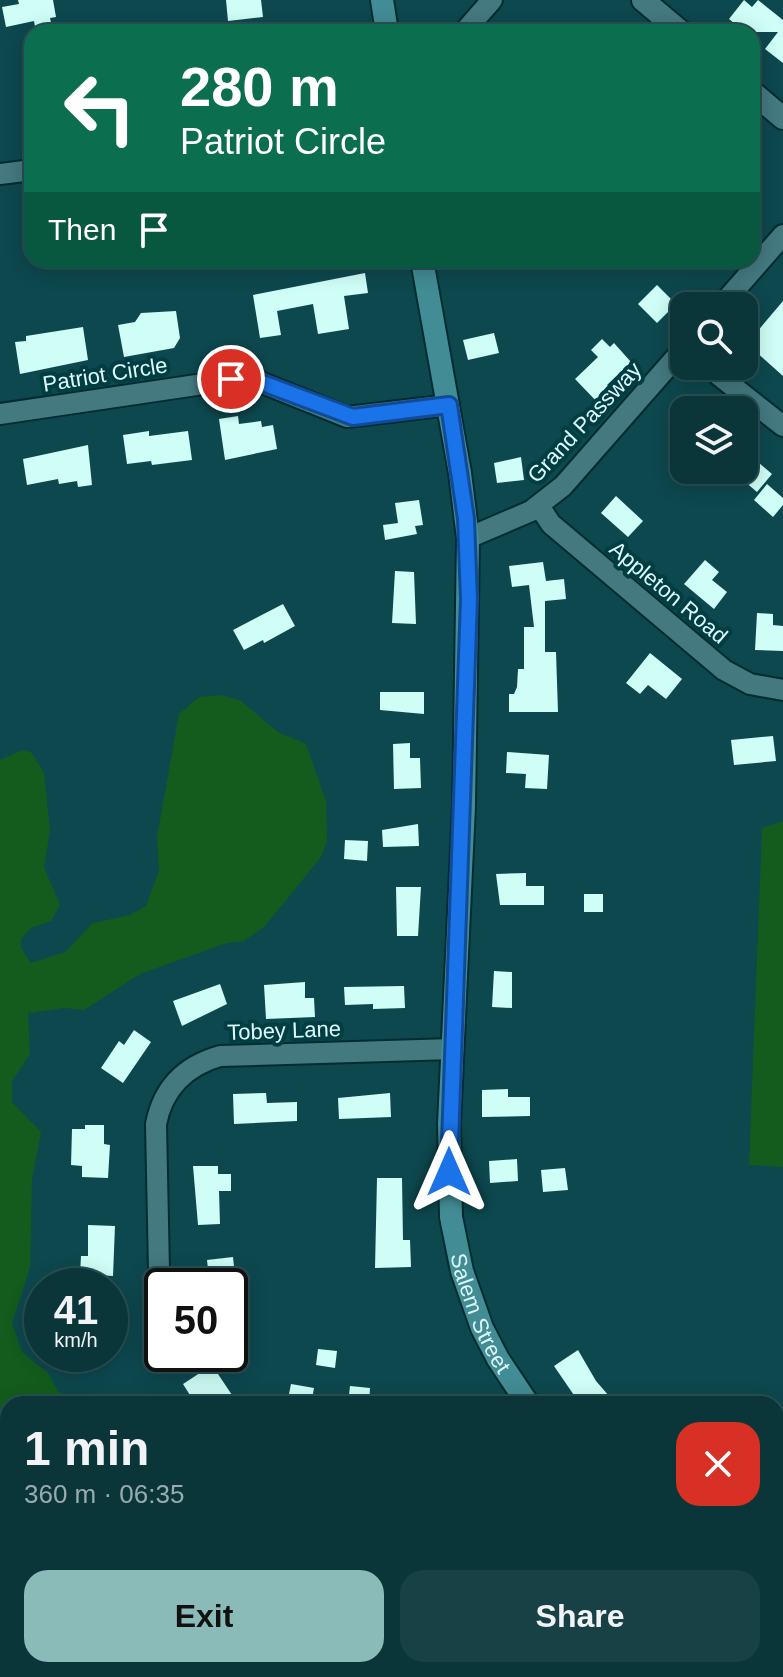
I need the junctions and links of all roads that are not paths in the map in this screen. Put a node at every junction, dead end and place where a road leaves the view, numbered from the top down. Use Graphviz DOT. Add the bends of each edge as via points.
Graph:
graph roads {
  1 [pos="382,0"];
  2 [pos="492,0"];
  3 [pos="643,0"];
  4 [pos="386,24"];
  5 [pos="471,24"];
  6 [pos="672,24"];
  7 [pos="760,99"];
  8 [pos="783,118"];
  9 [pos="24,171"];
  10 [pos="0,174"];
  11 [pos="783,235"];
  12 [pos="760,261"];
  13 [pos="423,268"];
  14 [pos="754,268"];
  15 [pos="733,292"];
  16 [pos="670,364"];
  17 [pos="725,380"];
  18 [pos="449,405"];
  19 [pos="0,414"];
  20 [pos="783,426"];
  21 [pos="539,506"];
  22 [pos="468,538"];
  23 [pos="783,690"];
  24 [pos="453,1049"];
  25 [pos="159,1268"];
  26 [pos="523,1396"];
  1 -- 4 [label="main road"];
  2 -- 5 [label="street"];
  3 -- 6 [label="street"];
  7 -- 8 [label="street"];
  9 -- 10 [label="street"];
  11 -- 12 [label="street"];
  13 -- 18 [label="main road, Salem Street"];
  14 -- 15 [label="street"];
  16 -- 21 [label="street, Grand Passway" via="584,465"];
  17 -- 20 [label="street"];
  18 -- 19 [label="street, Patriot Circle" via="353,417 260,382 237,379"];
  18 -- 22 [label="main road, Salem Street"];
  21 -- 22 [label="street, Grand Passway"];
  21 -- 23 [label="street, Appleton Road" via="554,527 724,670 750,684"];
  22 -- 24 [label="main road, Salem Street"];
  24 -- 25 [label="street, Tobey Lane" via="233,1054 208,1059 177,1079 156,1124"];
  24 -- 26 [label="main road, Salem Street" via="449,1181 457,1248 482,1328"];
}
